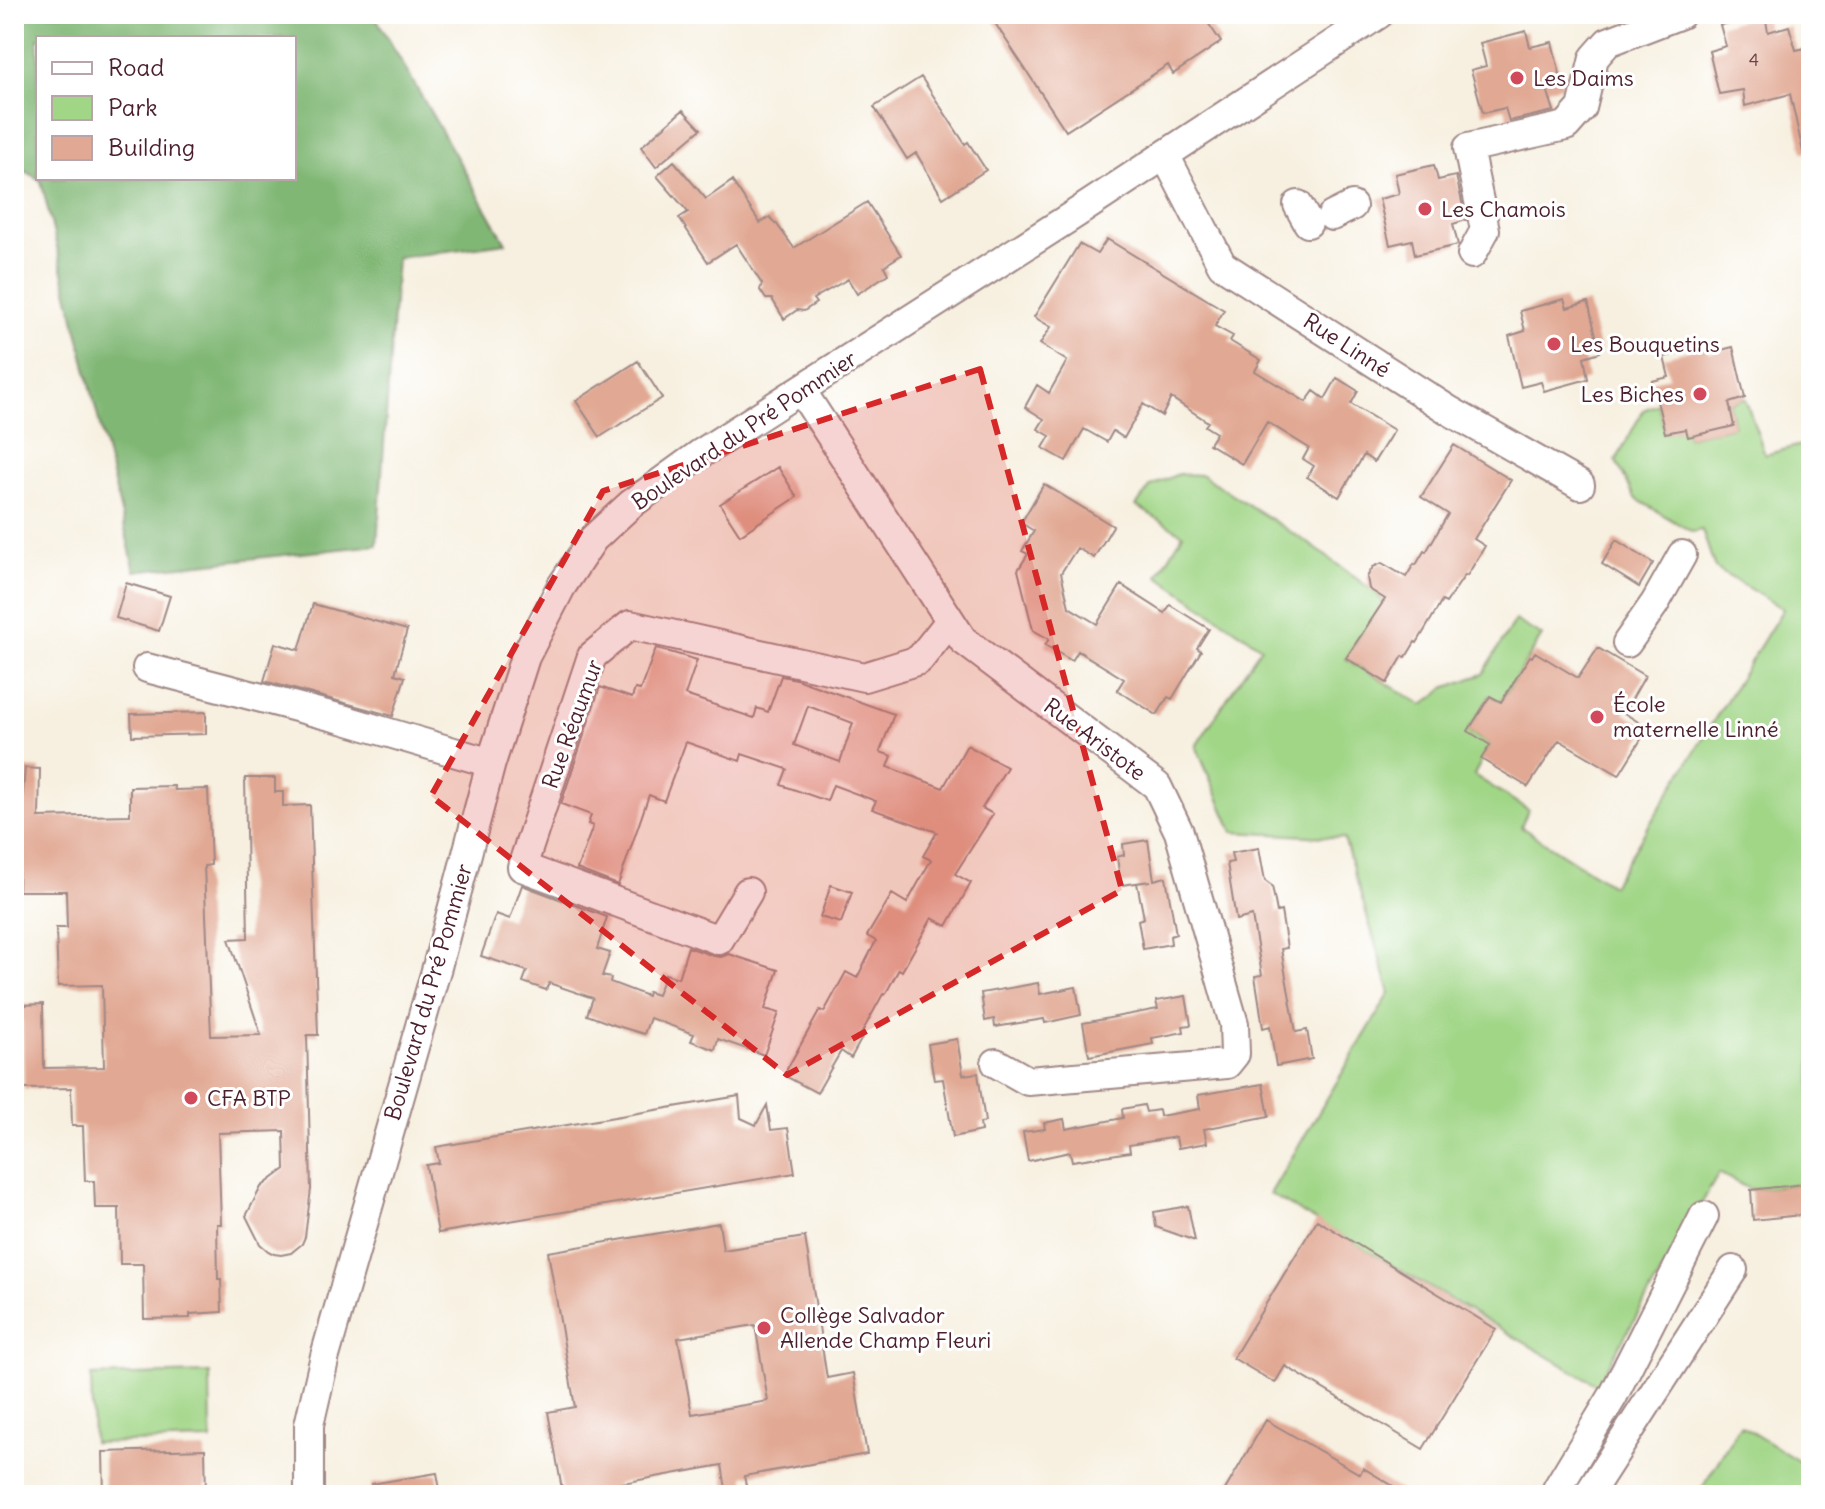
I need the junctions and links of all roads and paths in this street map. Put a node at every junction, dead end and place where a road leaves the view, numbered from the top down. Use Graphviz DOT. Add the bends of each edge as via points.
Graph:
graph roads {
  1 [pos="1379,14"];
  2 [pos="1681,14"];
  3 [pos="1165,155"];
  4 [pos="1472,254"];
  5 [pos="801,390"];
  6 [pos="1580,485"];
  7 [pos="1682,555"];
  8 [pos="950,621"];
  9 [pos="1627,643"];
  10 [pos="147,668"];
  11 [pos="491,763"];
  12 [pos="748,892"];
  13 [pos="996,1063"];
  14 [pos="1704,1216"];
  15 [pos="1733,1270"];
  16 [pos="309,1495"];
  17 [pos="1559,1495"];
  18 [pos="1588,1495"];
  1 -- 3 [label="street, Boulevard du Pré Pommier"];
  2 -- 4 [label="street" via="1608,42 1594,58 1582,108 1566,126 1468,148 1485,230"];
  3 -- 5 [label="street, Boulevard du Pré Pommier"];
  3 -- 6 [label="street, Rue Linné" via="1222,265 1450,411"];
  5 -- 8 [label="street, Rue Aristote"];
  5 -- 11 [label="street, Boulevard du Pré Pommier" via="689,462 593,539 525,657"];
  7 -- 9 [label="street"];
  8 -- 12 [label="street, Rue Réaumur" via="919,660 864,677 630,625 592,656 522,867 719,940"];
  8 -- 13 [label="street, Rue Aristote" via="963,640 1157,786 1179,832 1234,1024 1235,1054 1227,1064 1028,1081"];
  10 -- 11 [label="street"];
  11 -- 16 [label="street, Boulevard du Pré Pommier" via="325,1356 309,1425"];
  14 -- 17 [label="street" via="1613,1396 1557,1489"];
  15 -- 18 [label="street"];
}
